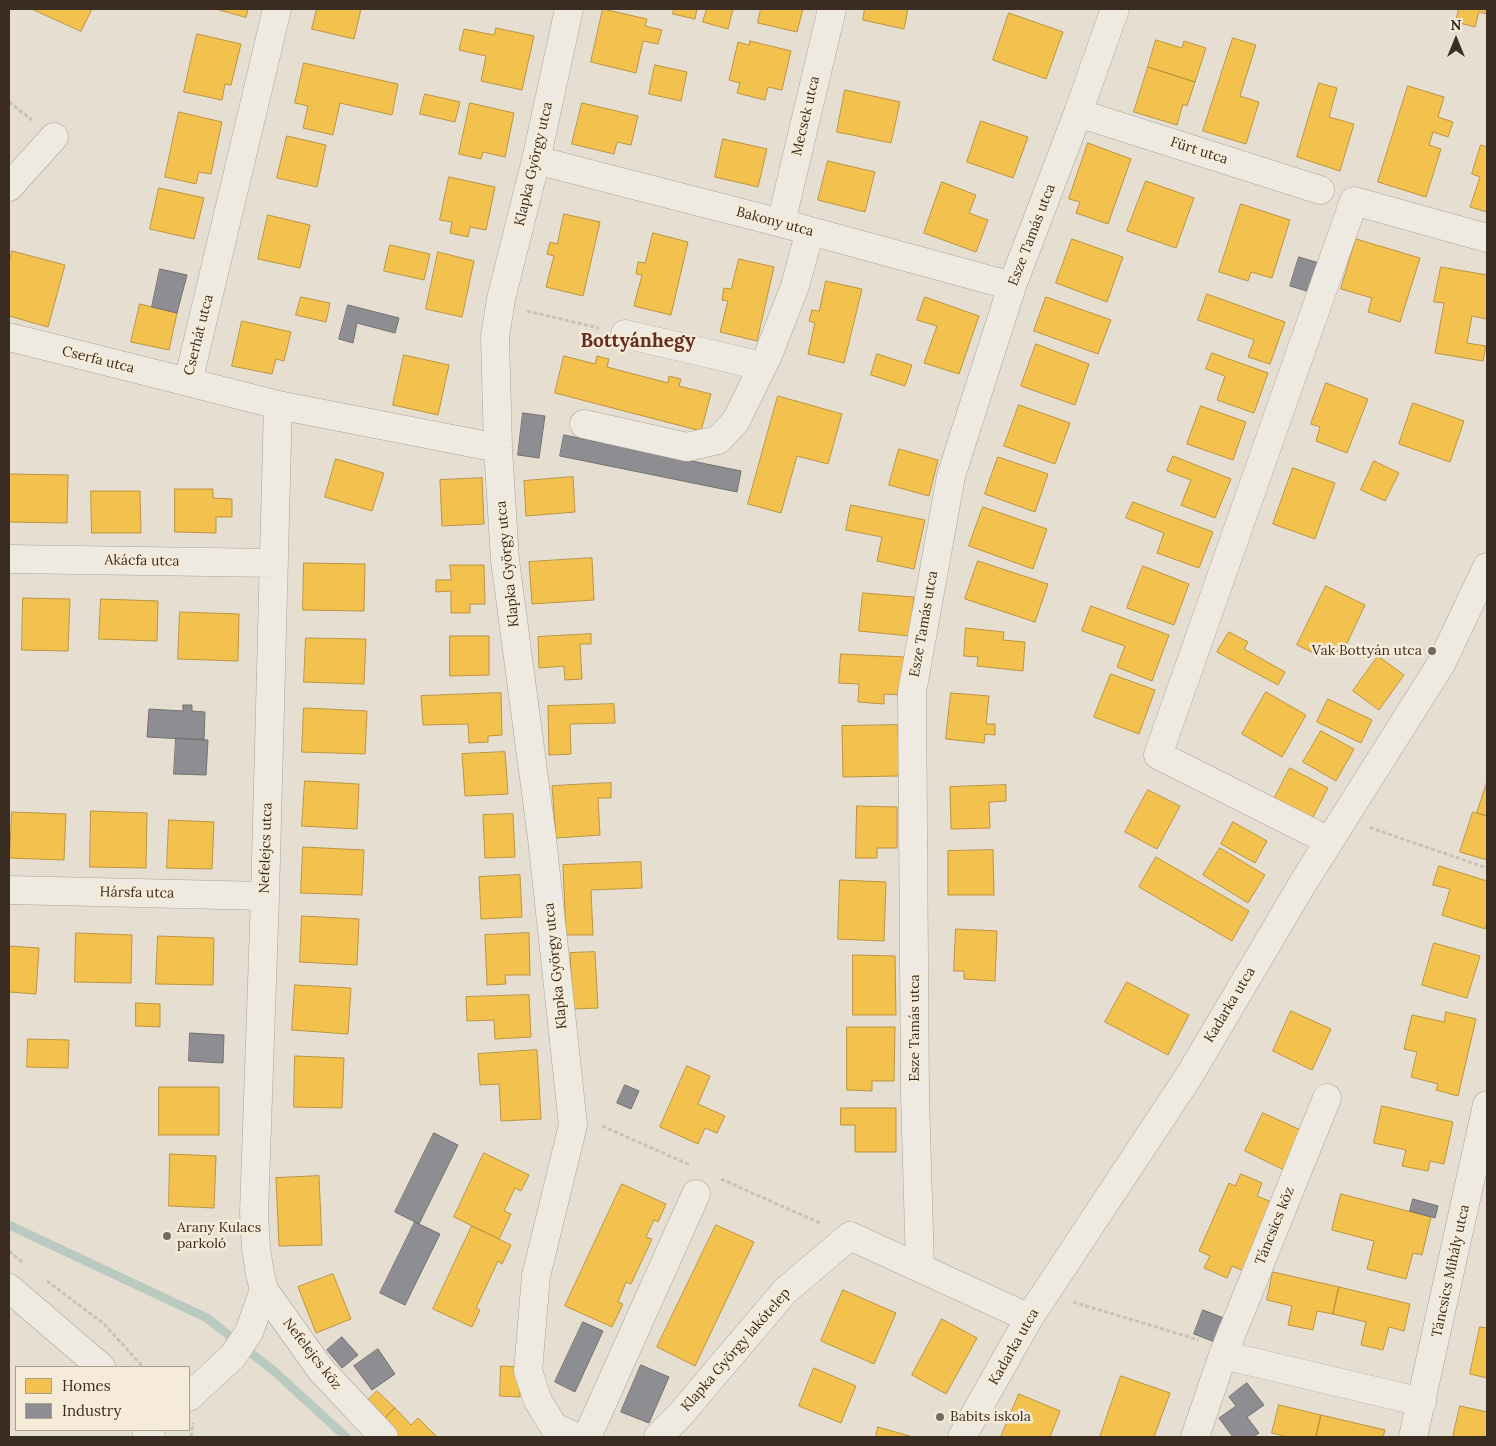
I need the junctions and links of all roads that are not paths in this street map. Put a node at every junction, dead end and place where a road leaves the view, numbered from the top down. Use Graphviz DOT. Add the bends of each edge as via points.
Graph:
graph roads {
  1 [pos="277,9"];
  2 [pos="569,9"];
  3 [pos="832,9"];
  4 [pos="1115,9"];
  5 [pos="1078,113"];
  6 [pos="54,137"];
  7 [pos="536,160"];
  8 [pos="9,187"];
  9 [pos="1320,190"];
  10 [pos="782,223"];
  11 [pos="810,231"];
  12 [pos="1487,238"];
  13 [pos="1012,286"];
  14 [pos="626,334"];
  15 [pos="9,337"];
  16 [pos="762,366"];
  17 [pos="188,382"];
  18 [pos="278,405"];
  19 [pos="584,424"];
  20 [pos="498,448"];
  21 [pos="9,559"];
  22 [pos="274,564"];
  23 [pos="1487,567"];
  24 [pos="1329,841"];
  25 [pos="9,890"];
  26 [pos="265,896"];
  27 [pos="1327,1098"];
  28 [pos="1487,1105"];
  29 [pos="696,1194"];
  30 [pos="920,1268"];
  31 [pos="9,1288"];
  32 [pos="264,1290"];
  33 [pos="1029,1318"];
  34 [pos="1225,1352"];
  35 [pos="100,1366"];
  36 [pos="190,1396"];
  37 [pos="1422,1402"];
  38 [pos="384,1437"];
  39 [pos="576,1437"];
  40 [pos="587,1437"];
  41 [pos="658,1437"];
  42 [pos="962,1437"];
  43 [pos="1195,1437"];
  44 [pos="1413,1437"];
  1 -- 17 [label="street, Cserhát utca"];
  2 -- 7 [label="street, Klapka György utca"];
  3 -- 10 [label="street, Mecsek utca"];
  4 -- 5 [label="street, Esze Tamás utca"];
  5 -- 9 [label="street, Fürt utca"];
  5 -- 13 [label="street, Esze Tamás utca"];
  6 -- 8 [label="street"];
  7 -- 10 [label="street, Bakony utca"];
  7 -- 20 [label="street, Klapka György utca" via="500,299 495,337"];
  10 -- 11 [label="street, Bakony utca"];
  11 -- 13 [label="street, Bakony utca"];
  11 -- 16 [label="street" via="795,286"];
  12 -- 24 [label="street" via="1354,201 1158,755"];
  13 -- 30 [label="street, Esze Tamás utca" via="951,476 912,692 915,1095"];
  14 -- 16 [label="street"];
  15 -- 17 [label="street, Cserfa utca"];
  16 -- 19 [label="street" via="736,421 718,440 688,447"];
  17 -- 18 [label="street, Cserhát utca"];
  18 -- 20 [label="street, Cserhát utca"];
  18 -- 22 [label="street, Nefelejcs utca"];
  20 -- 39 [label="street, Klapka György utca" via="505,560 542,838 573,1124 536,1276 528,1371 538,1401 554,1427"];
  21 -- 22 [label="street, Akácfa utca"];
  22 -- 26 [label="street, Nefelejcs utca"];
  23 -- 24 [label="street, Kadarka utca" via="1441,664"];
  24 -- 33 [label="street, Kadarka utca" via="1189,1076"];
  25 -- 26 [label="street, Hársfa utca"];
  26 -- 32 [label="street, Nefelejcs utca" via="254,1213 256,1248"];
  27 -- 34 [label="street, Táncsics köz"];
  28 -- 37 [label="street, Táncsics Mihály utca"];
  29 -- 40 [label="street"];
  30 -- 33 [label="street"];
  30 -- 41 [label="street, Klapka György lakótelep" via="850,1236 785,1291"];
  31 -- 35 [label="street"];
  32 -- 36 [label="street" via="249,1332 233,1356"];
  32 -- 38 [label="street, Nefelejcs köz" via="321,1370"];
  33 -- 42 [label="street, Kadarka utca"];
  34 -- 37 [label="street"];
  34 -- 43 [label="street, Táncsics köz"];
  37 -- 44 [label="street, Táncsics Mihály utca"];
}
